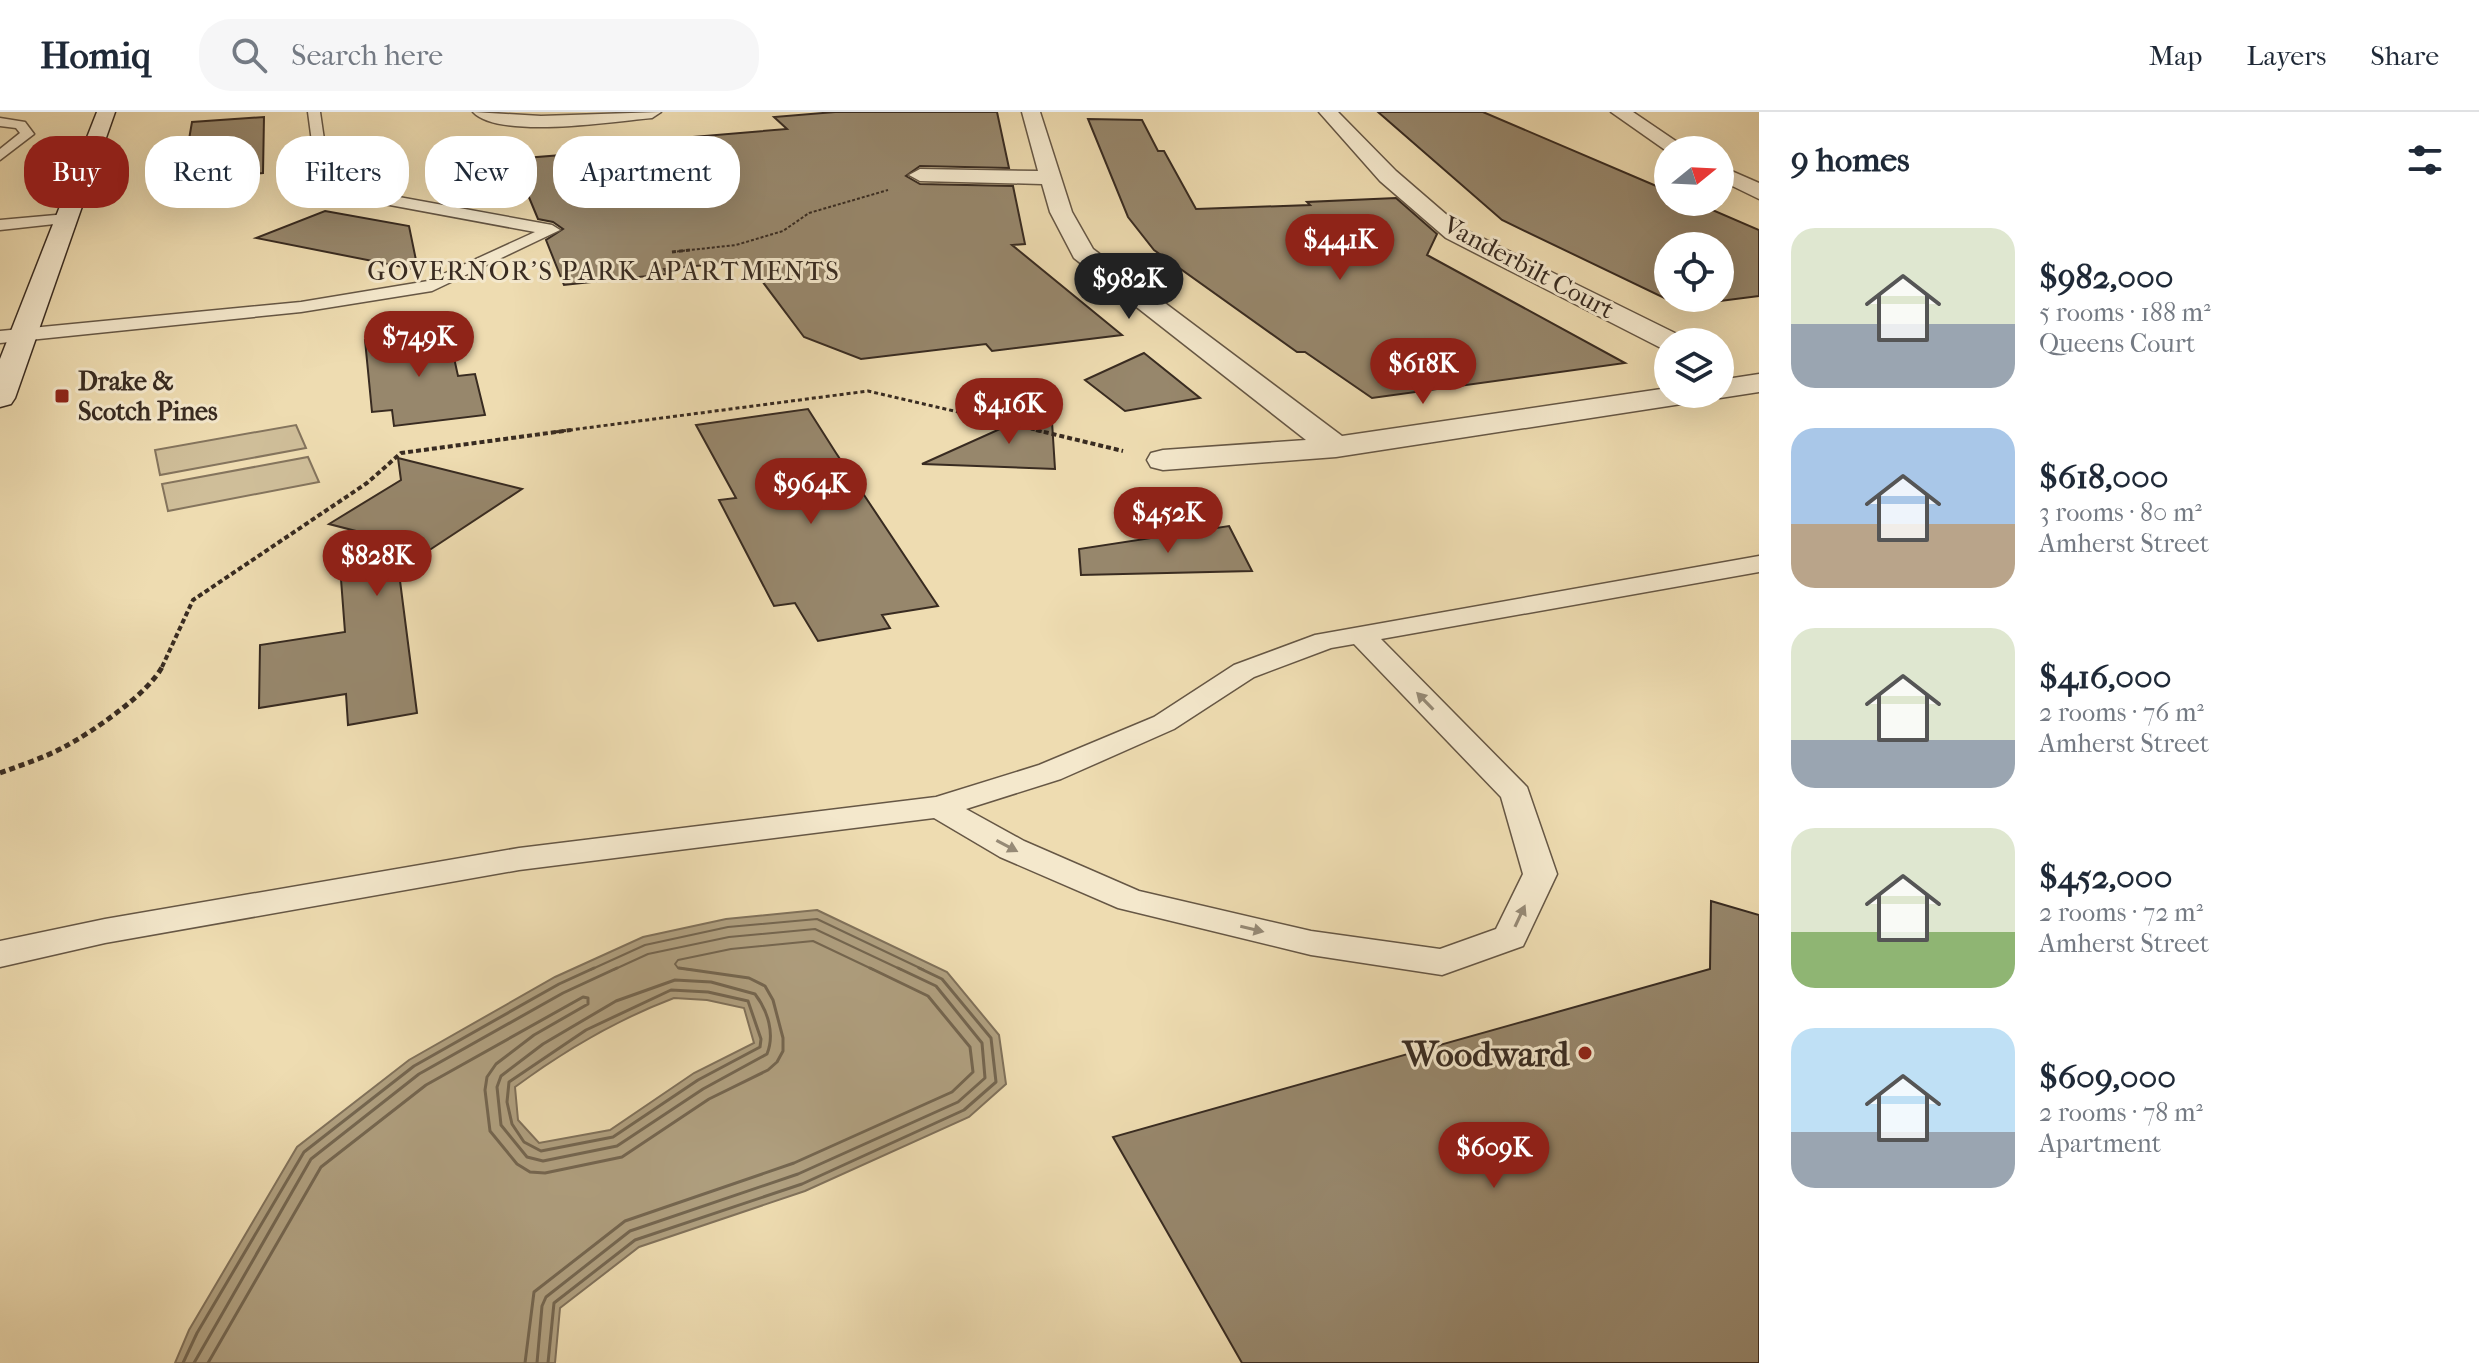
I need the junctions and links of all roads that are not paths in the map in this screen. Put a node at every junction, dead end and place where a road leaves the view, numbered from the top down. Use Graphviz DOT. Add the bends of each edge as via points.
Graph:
graph roads {
  1 [pos="106,112"];
  2 [pos="314,112"];
  3 [pos="482,112"];
  4 [pos="652,112"];
  5 [pos="1031,112"];
  6 [pos="1328,112"];
  7 [pos="1620,112"];
  8 [pos="0,122"];
  9 [pos="1657,136"];
  10 [pos="0,156"];
  11 [pos="920,175"];
  12 [pos="1051,178"];
  13 [pos="1734,179"];
  14 [pos="1759,192"];
  15 [pos="67,219"];
  16 [pos="0,225"];
  17 [pos="1654,333"];
  18 [pos="12,336"];
  19 [pos="1734,373"];
  20 [pos="1757,384"];
  21 [pos="1734,387"];
  22 [pos="0,398"];
  23 [pos="1654,399"];
  24 [pos="1336,447"];
  25 [pos="1163,460"];
  26 [pos="1759,564"];
  27 [pos="1361,635"];
  28 [pos="939,807"];
  29 [pos="0,954"];
  1 -- 15 [label="street"];
  2 -- 18 [label="lane" via="323,184 552,230 432,286 301,307"];
  3 -- 4 [label="street" via="501,120 530,121"];
  5 -- 12 [label="street"];
  6 -- 17 [label="street, Vanderbilt Court" via="1388,176 1454,233"];
  7 -- 9 [label="street"];
  8 -- 10 [label="lane" via="20,125 27,134"];
  11 -- 12 [label="street"];
  12 -- 24 [label="street" via="1061,212 1083,253"];
  13 -- 14 [label="street"];
  15 -- 16 [label="lane"];
  15 -- 18 [label="street"];
  18 -- 22 [label="street"];
  19 -- 20 [label="street"];
  20 -- 21 [label="street"];
  23 -- 24 [label="street"];
  24 -- 25 [label="street"];
  26 -- 27 [label="lane"];
  27 -- 28 [label="lane" via="1325,641 1244,671 1164,723 1050,772"];
  28 -- 27 [label="lane, one-way" via="1012,849 1130,900 1311,943 1442,962 1510,937 1540,874 1516,794"];
  28 -- 29 [label="lane" via="519,859"];
}
